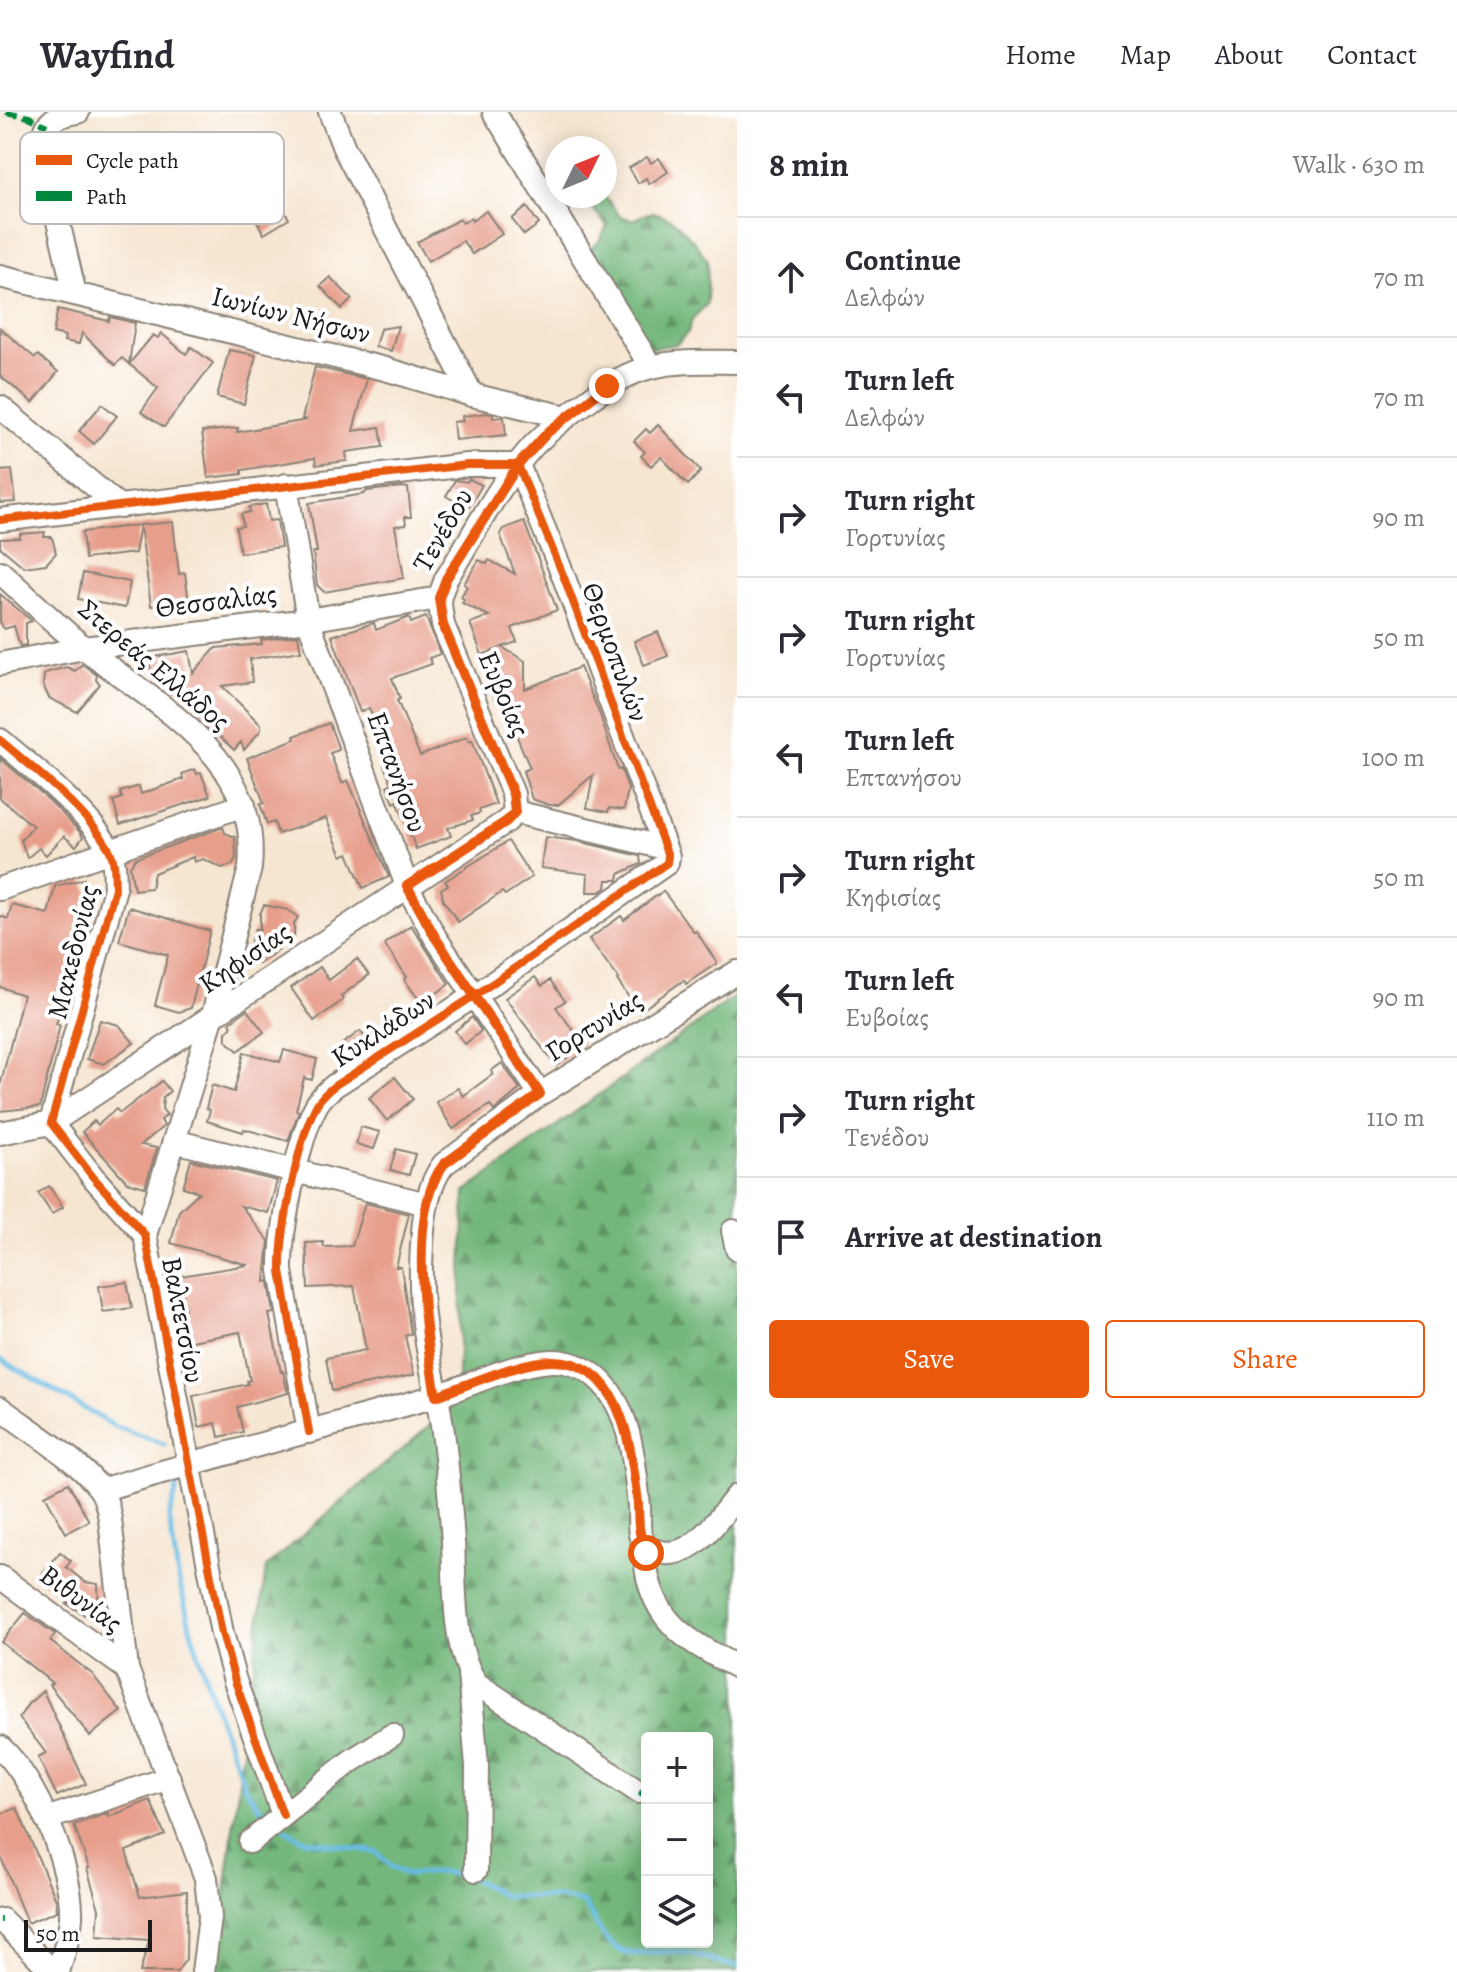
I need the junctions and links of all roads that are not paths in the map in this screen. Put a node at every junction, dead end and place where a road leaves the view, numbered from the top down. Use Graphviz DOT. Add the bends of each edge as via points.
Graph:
graph roads {
  1 [pos="78,112"];
  2 [pos="330,112"];
  3 [pos="494,112"];
  4 [pos="44,132"];
  5 [pos="59,224"];
  6 [pos="0,276"];
  7 [pos="75,294"];
  8 [pos="737,362"];
  9 [pos="651,367"];
  10 [pos="472,395"];
  11 [pos="0,407"];
  12 [pos="566,417"];
  13 [pos="518,465"];
  14 [pos="286,485"];
  15 [pos="120,507"];
  16 [pos="0,520"];
  17 [pos="0,572"];
  18 [pos="439,598"];
  19 [pos="308,620"];
  20 [pos="84,648"];
  21 [pos="0,664"];
  22 [pos="0,740"];
  23 [pos="244,805"];
  24 [pos="515,812"];
  25 [pos="109,849"];
  26 [pos="667,852"];
  27 [pos="407,886"];
  28 [pos="0,889"];
  29 [pos="737,972"];
  30 [pos="474,996"];
  31 [pos="213,1015"];
  32 [pos="540,1094"];
  33 [pos="51,1123"];
  34 [pos="0,1133"];
  35 [pos="174,1141"];
  36 [pos="296,1171"];
  37 [pos="427,1204"];
  38 [pos="145,1235"];
  39 [pos="436,1396"];
  40 [pos="0,1408"];
  41 [pos="309,1432"];
  42 [pos="188,1463"];
  43 [pos="101,1490"];
  44 [pos="737,1496"];
  45 [pos="647,1547"];
  46 [pos="0,1577"];
  47 [pos="737,1667"];
  48 [pos="127,1669"];
  49 [pos="469,1673"];
  50 [pos="392,1735"];
  51 [pos="0,1747"];
  52 [pos="169,1778"];
  53 [pos="639,1792"];
  54 [pos="283,1815"];
  55 [pos="46,1819"];
  56 [pos="250,1842"];
  57 [pos="476,1870"];
  58 [pos="2,1920"];
  59 [pos="55,1972"];
  60 [pos="203,1972"];
  1 -- 4 [label="street" via="54,119"];
  2 -- 10 [label="street"];
  3 -- 9 [label="street"];
  5 -- 7 [label="street"];
  6 -- 7 [label="street, Ιωνίων Νήσων"];
  7 -- 10 [label="street, Ιωνίων Νήσων"];
  8 -- 9 [label="street, Τενέδου"];
  9 -- 12 [label="street, Τενέδου" via="607,386"];
  10 -- 12 [label="street, Ιωνίων Νήσων"];
  11 -- 15 [label="street"];
  12 -- 13 [label="street, Τενέδου"];
  13 -- 14 [label="street" via="467,465"];
  13 -- 18 [label="street, Τενέδου"];
  13 -- 26 [label="street, Θερμοπυλών"];
  14 -- 15 [label="street"];
  14 -- 19 [label="street, Επτανήσου"];
  15 -- 16 [label="street"];
  17 -- 20 [label="street, Στερεάς Ελλάδος"];
  18 -- 19 [label="street, Θεσσαλίας"];
  18 -- 24 [label="street, Ευβοίας" via="443,625 513,794"];
  19 -- 20 [label="street, Θεσσαλίας"];
  19 -- 27 [label="street, Επτανήσου"];
  20 -- 21 [label="street, Θεσσαλίας"];
  20 -- 23 [label="street, Στερεάς Ελλάδος" via="206,744 235,781"];
  22 -- 25 [label="street, Μακεδονίας" via="84,816"];
  23 -- 25 [label="street"];
  23 -- 31 [label="street, Στερεάς Ελλάδος" via="251,833 250,868"];
  24 -- 26 [label="street"];
  24 -- 27 [label="street, Κηφισίας"];
  25 -- 28 [label="street"];
  25 -- 33 [label="street, Μακεδονίας" via="115,888"];
  26 -- 30 [label="street, Κυκλάδων" via="667,863"];
  27 -- 30 [label="street, Επτανήσου"];
  27 -- 31 [label="street, Κηφισίας"];
  29 -- 32 [label="street, Γορτυνίας"];
  30 -- 32 [label="street, Επτανήσου"];
  30 -- 36 [label="street, Κυκλάδων" via="321,1098"];
  31 -- 33 [label="street, Κηφισίας"];
  31 -- 35 [label="street, Στερεάς Ελλάδος"];
  32 -- 37 [label="street, Γορτυνίας" via="444,1164"];
  33 -- 34 [label="street, Κηφισίας"];
  33 -- 38 [label="street, Βαλτετσίου"];
  35 -- 36 [label="street"];
  35 -- 38 [label="street, Στερεάς Ελλάδος"];
  36 -- 37 [label="street"];
  36 -- 41 [label="street, Κυκλάδων" via="281,1244 281,1271"];
  37 -- 39 [label="street, Γορτυνίας" via="421,1271"];
  38 -- 42 [label="street, Βαλτετσίου"];
  39 -- 41 [label="street"];
  39 -- 45 [label="street" via="529,1364 555,1361 579,1366 596,1377 622,1416 641,1539"];
  39 -- 49 [label="street, Γορτυνίας" via="448,1477 456,1608"];
  40 -- 43 [label="street"];
  41 -- 42 [label="street"];
  42 -- 43 [label="street"];
  42 -- 54 [label="street, Βαλτετσίου" via="229,1660"];
  43 -- 48 [label="street" via="110,1519"];
  44 -- 45 [label="street" via="690,1547 664,1553"];
  45 -- 47 [label="street" via="650,1586 664,1617"];
  46 -- 48 [label="street, Βιθυνίας"];
  48 -- 52 [label="street"];
  49 -- 53 [label="street" via="477,1684"];
  49 -- 57 [label="street, Γορτυνίας" via="477,1766"];
  50 -- 54 [label="street"];
  51 -- 55 [label="street" via="28,1781"];
  52 -- 55 [label="street"];
  52 -- 60 [label="street" via="206,1878 210,1917"];
  54 -- 56 [label="street"];
  55 -- 59 [label="street" via="70,1893 67,1942"];
  58 -- 59 [label="street"];
}
